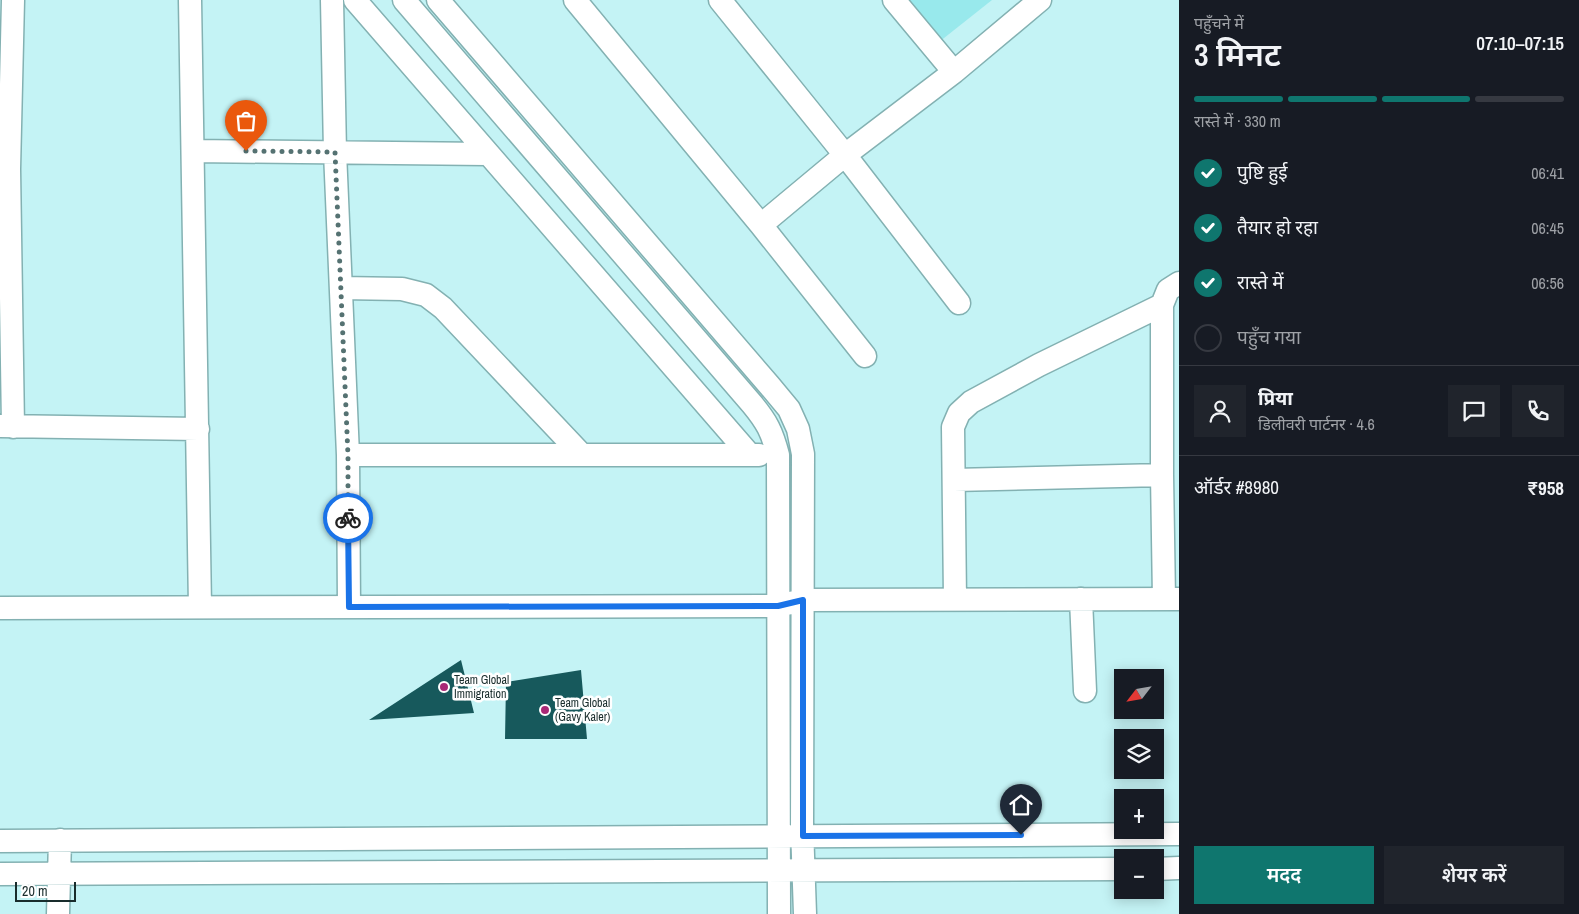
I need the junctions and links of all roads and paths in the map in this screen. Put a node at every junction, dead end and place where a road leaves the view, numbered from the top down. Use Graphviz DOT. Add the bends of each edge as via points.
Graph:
graph roads {
  1 [pos="13,0"];
  2 [pos="190,0"];
  3 [pos="332,0"];
  4 [pos="355,0"];
  5 [pos="404,0"];
  6 [pos="438,0"];
  7 [pos="574,0"];
  8 [pos="720,0"];
  9 [pos="894,0"];
  10 [pos="1040,0"];
  11 [pos="954,72"];
  12 [pos="192,151"];
  13 [pos="335,152"];
  14 [pos="487,154"];
  15 [pos="845,155"];
  16 [pos="5,169"];
  17 [pos="761,225"];
  18 [pos="1179,282"];
  19 [pos="341,288"];
  20 [pos="959,303"];
  21 [pos="1162,305"];
  22 [pos="865,356"];
  23 [pos="7,427"];
  24 [pos="198,429"];
  25 [pos="749,454"];
  26 [pos="582,455"];
  27 [pos="778,455"];
  28 [pos="348,456"];
  29 [pos="1162,475"];
  30 [pos="954,480"];
  31 [pos="955,599"];
  32 [pos="1081,599"];
  33 [pos="1172,599"];
  34 [pos="803,600"];
  35 [pos="778,606"];
  36 [pos="200,607"];
  37 [pos="349,607"];
  38 [pos="0,608"];
  39 [pos="1085,691"];
  40 [pos="1179,834"];
  41 [pos="803,836"];
  42 [pos="779,837"];
  43 [pos="60,840"];
  44 [pos="0,841"];
  45 [pos="1164,868"];
  46 [pos="1179,868"];
  47 [pos="1114,869"];
  48 [pos="804,870"];
  49 [pos="778,871"];
  50 [pos="0,874"];
  51 [pos="58,874"];
  52 [pos="58,914"];
  53 [pos="779,914"];
  54 [pos="804,914"];
  1 -- 16 [label="street"];
  2 -- 12 [label="street"];
  3 -- 13 [label="street"];
  4 -- 14 [label="street"];
  5 -- 27 [label="street" via="766,421"];
  6 -- 34 [label="street" via="789,409 798,429 803,454"];
  7 -- 17 [label="street"];
  8 -- 15 [label="street"];
  9 -- 11 [label="street"];
  10 -- 11 [label="street"];
  11 -- 15 [label="street"];
  12 -- 13 [label="street"];
  12 -- 24 [label="street"];
  13 -- 14 [label="street"];
  13 -- 19 [label="street"];
  14 -- 25 [label="street"];
  15 -- 17 [label="street"];
  15 -- 20 [label="street"];
  16 -- 23 [label="street"];
  17 -- 22 [label="street"];
  18 -- 21 [label="street" via="1168,290"];
  19 -- 26 [label="street" via="402,289 426,295 443,308"];
  19 -- 28 [label="street"];
  21 -- 29 [label="street"];
  21 -- 30 [label="street" via="971,402 953,427"];
  23 -- 24 [label="street"];
  24 -- 36 [label="street"];
  25 -- 26 [label="street"];
  25 -- 27 [label="street"];
  26 -- 28 [label="street"];
  27 -- 35 [label="street"];
  28 -- 37 [label="street"];
  29 -- 30 [label="street"];
  29 -- 33 [label="street"];
  30 -- 31 [label="street"];
  31 -- 32 [label="street"];
  31 -- 34 [label="street"];
  32 -- 33 [label="street"];
  32 -- 39 [label="street"];
  34 -- 35 [label="street"];
  34 -- 41 [label="street"];
  35 -- 37 [label="street"];
  35 -- 42 [label="street"];
  36 -- 37 [label="street"];
  36 -- 38 [label="street"];
  40 -- 41 [label="street"];
  41 -- 42 [label="street"];
  41 -- 48 [label="street"];
  42 -- 43 [label="street"];
  42 -- 49 [label="street"];
  43 -- 44 [label="street"];
  43 -- 51 [label="street"];
  45 -- 46 [label="street"];
  47 -- 48 [label="street"];
  48 -- 49 [label="street"];
  48 -- 54 [label="street"];
  49 -- 51 [label="street"];
  49 -- 53 [label="street"];
  50 -- 51 [label="street"];
  51 -- 52 [label="street"];
}
